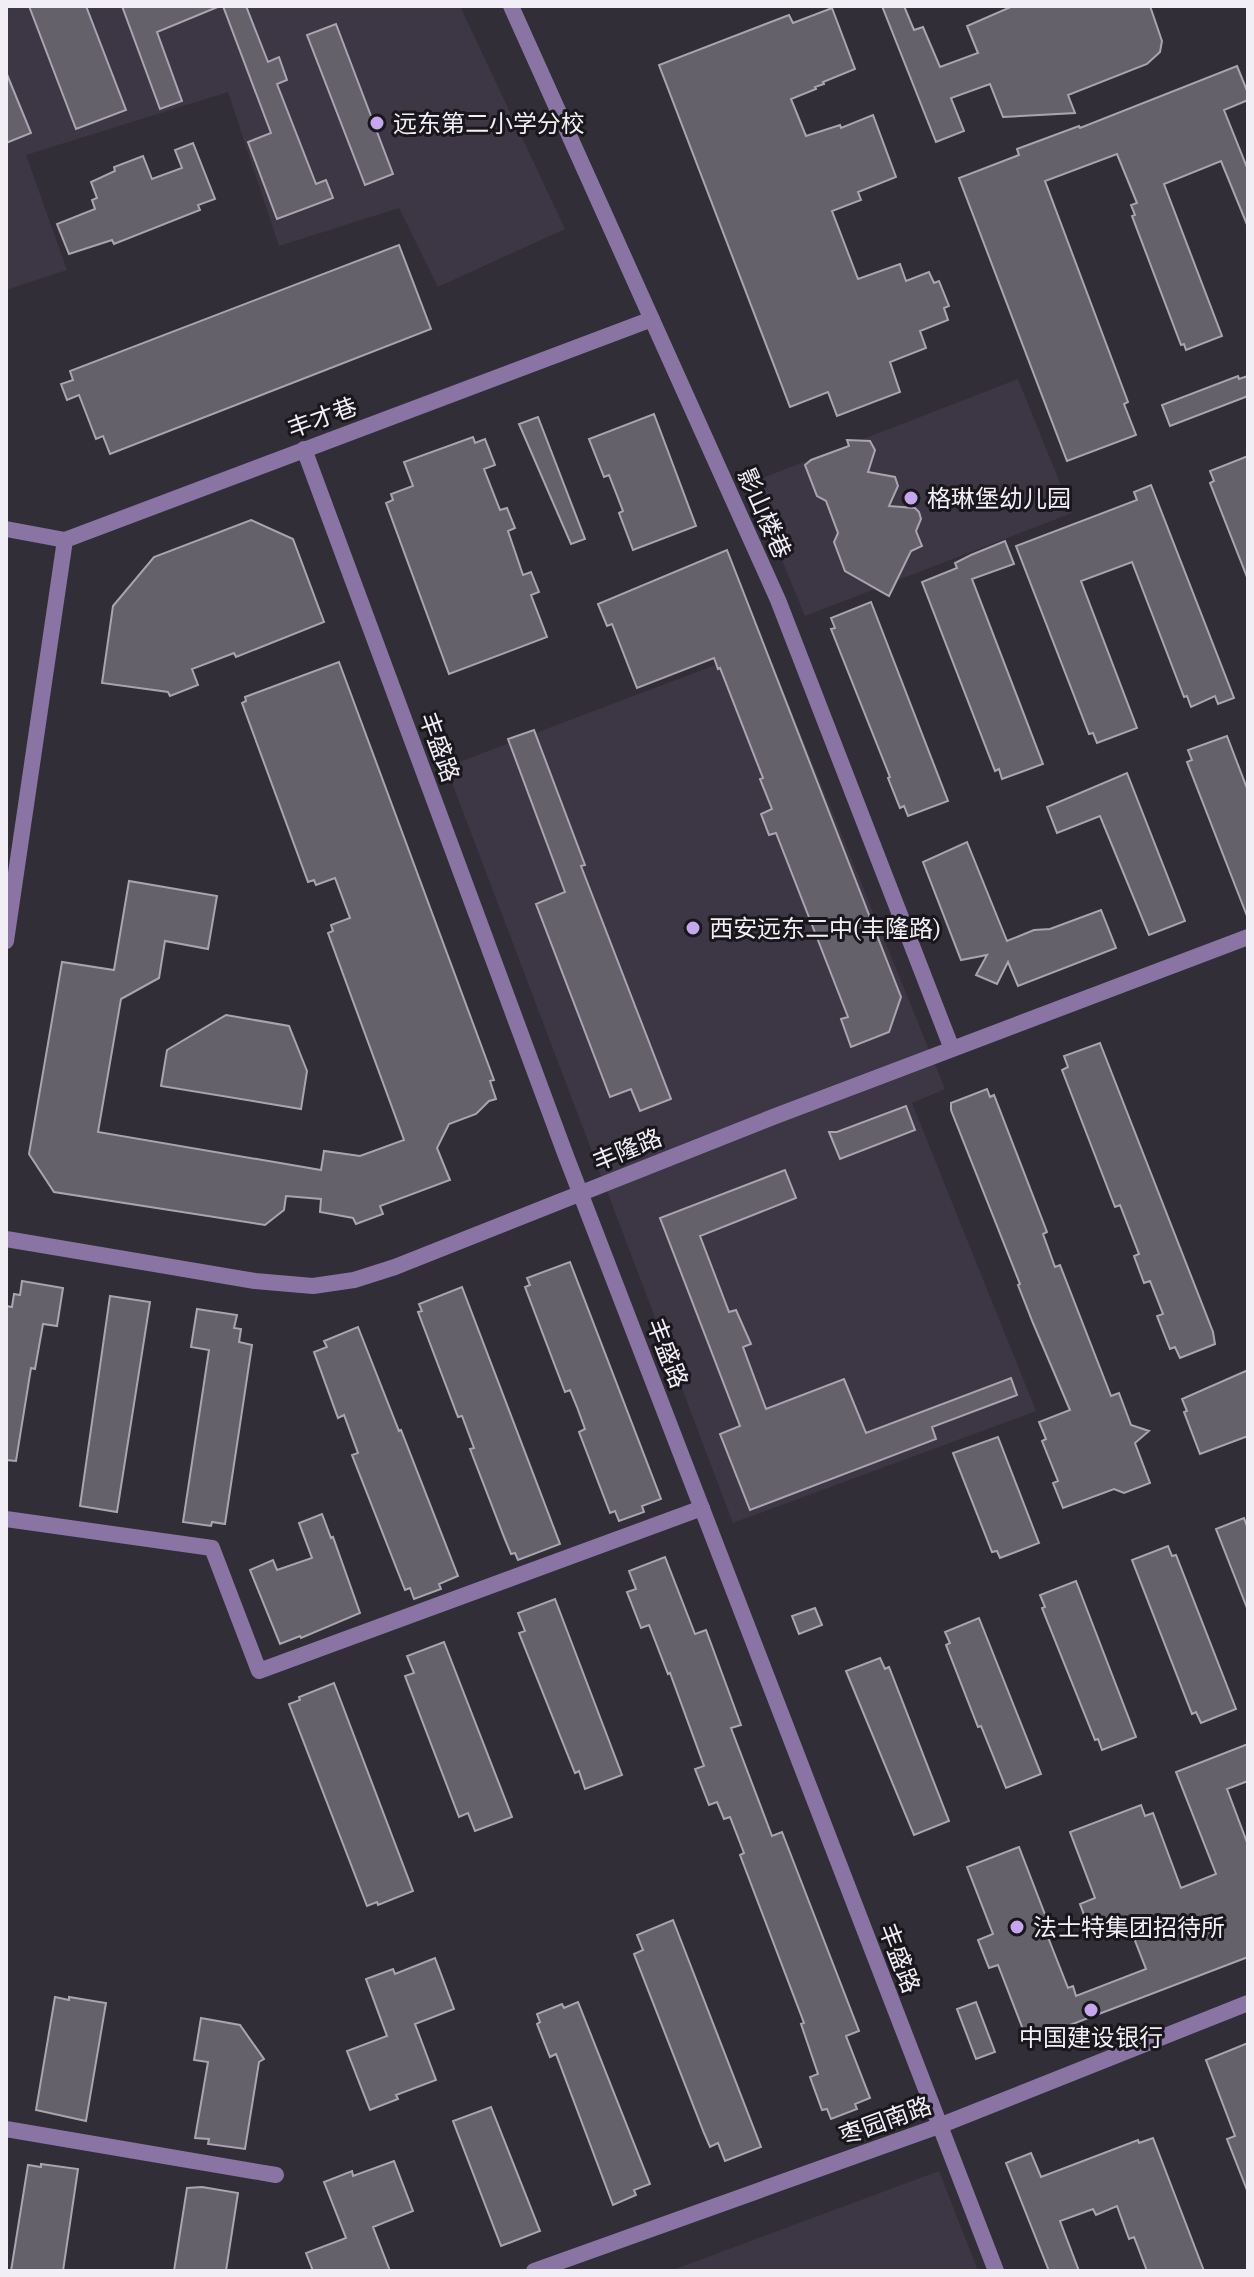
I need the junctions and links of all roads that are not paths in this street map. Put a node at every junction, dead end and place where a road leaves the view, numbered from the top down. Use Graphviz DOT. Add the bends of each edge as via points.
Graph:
graph roads {
  1 [pos="511,6"];
  2 [pos="652,319"];
  3 [pos="304,449"];
  4 [pos="6,529"];
  5 [pos="65,540"];
  6 [pos="1248,937"];
  7 [pos="6,941"];
  8 [pos="952,1049"];
  9 [pos="581,1193"];
  10 [pos="6,1239"];
  11 [pos="702,1508"];
  12 [pos="6,1519"];
  13 [pos="1248,2003"];
  14 [pos="939,2126"];
  15 [pos="6,2129"];
  16 [pos="276,2175"];
  17 [pos="534,2271"];
  18 [pos="996,2271"];
  1 -- 2 [label="street, 影山楼巷"];
  2 -- 3 [label="street, 丰才巷"];
  2 -- 8 [label="street, 影山楼巷" via="778,600"];
  3 -- 5 [label="street, 丰才巷"];
  3 -- 9 [label="street, 丰盛路"];
  4 -- 5 [label="street"];
  5 -- 7 [label="street"];
  6 -- 8 [label="street, 丰隆路"];
  8 -- 9 [label="street, 丰隆路"];
  9 -- 10 [label="street, 丰隆路" via="395,1267 313,1286"];
  9 -- 11 [label="street, 丰盛路"];
  11 -- 12 [label="street" via="259,1671 212,1548"];
  11 -- 14 [label="street, 丰盛路"];
  13 -- 14 [label="street, 枣园南路"];
  14 -- 17 [label="street, 枣园南路"];
  14 -- 18 [label="street, 丰盛路"];
  15 -- 16 [label="street"];
}
